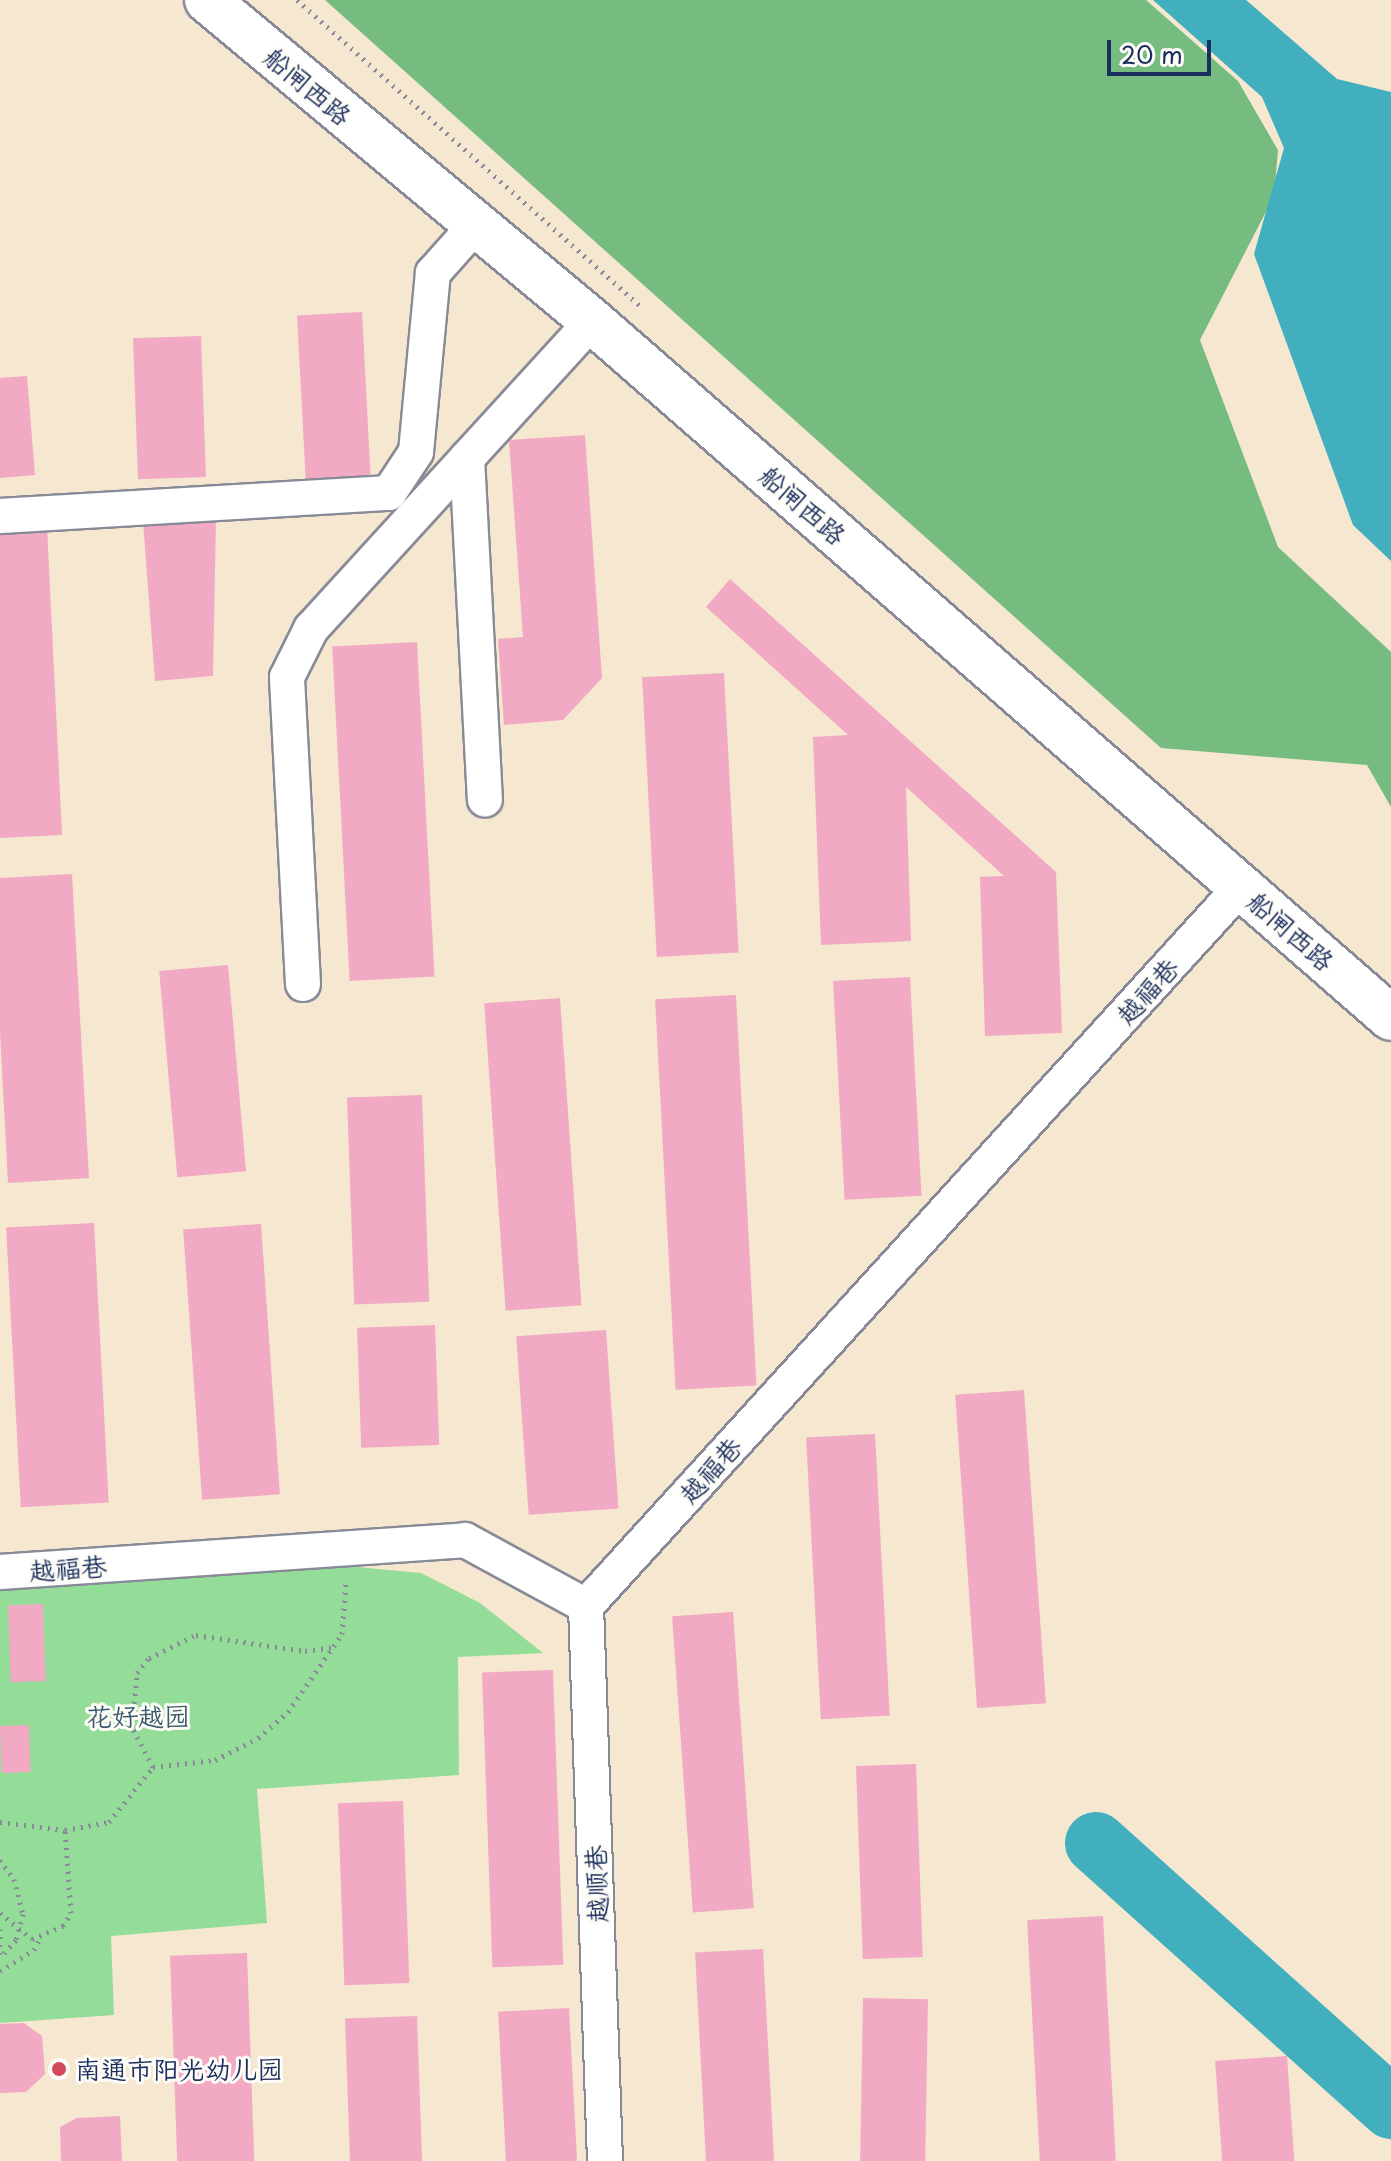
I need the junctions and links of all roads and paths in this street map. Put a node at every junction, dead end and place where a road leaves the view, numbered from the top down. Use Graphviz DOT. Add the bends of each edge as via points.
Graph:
graph roads {
  1 [pos="207,0"];
  2 [pos="474,227"];
  3 [pos="592,321"];
  4 [pos="467,458"];
  5 [pos="0,516"];
  6 [pos="485,800"];
  7 [pos="1241,887"];
  8 [pos="303,984"];
  9 [pos="1391,1018"];
  10 [pos="0,1572"];
  11 [pos="345,1573"];
  12 [pos="586,1606"];
  13 [pos="334,1647"];
  14 [pos="153,1767"];
  15 [pos="0,1822"];
  16 [pos="65,1830"];
  17 [pos="0,1860"];
  18 [pos="0,1913"];
  19 [pos="0,1929"];
  20 [pos="41,1937"];
  21 [pos="0,1956"];
  22 [pos="0,1971"];
  23 [pos="605,2161"];
  1 -- 2 [label="street, 船闸西路"];
  2 -- 3 [label="street, 船闸西路"];
  2 -- 5 [label="street" via="433,273 416,452 389,493"];
  3 -- 4 [label="street"];
  3 -- 7 [label="street, 船闸西路"];
  4 -- 6 [label="street"];
  4 -- 8 [label="street" via="311,629 287,677"];
  7 -- 9 [label="street, 船闸西路"];
  7 -- 12 [label="street, 越福巷"];
  10 -- 12 [label="street, 越福巷" via="465,1540"];
  11 -- 13 [label="path" via="346,1615"];
  12 -- 23 [label="street, 越顺巷"];
  13 -- 14 [label="path" via="288,1712 258,1738 215,1760"];
  13 -- 14 [label="path" via="305,1651 196,1635 149,1658 137,1673 132,1727"];
  14 -- 16 [label="path" via="109,1822"];
  15 -- 16 [label="path"];
  16 -- 20 [label="path" via="71,1913 63,1926"];
  17 -- 21 [label="path, bridge" via="14,1879 23,1914 16,1940"];
  18 -- 20 [label="path" via="32,1939"];
  19 -- 21 [label="path"];
  20 -- 22 [label="path" via="34,1950"];
}
